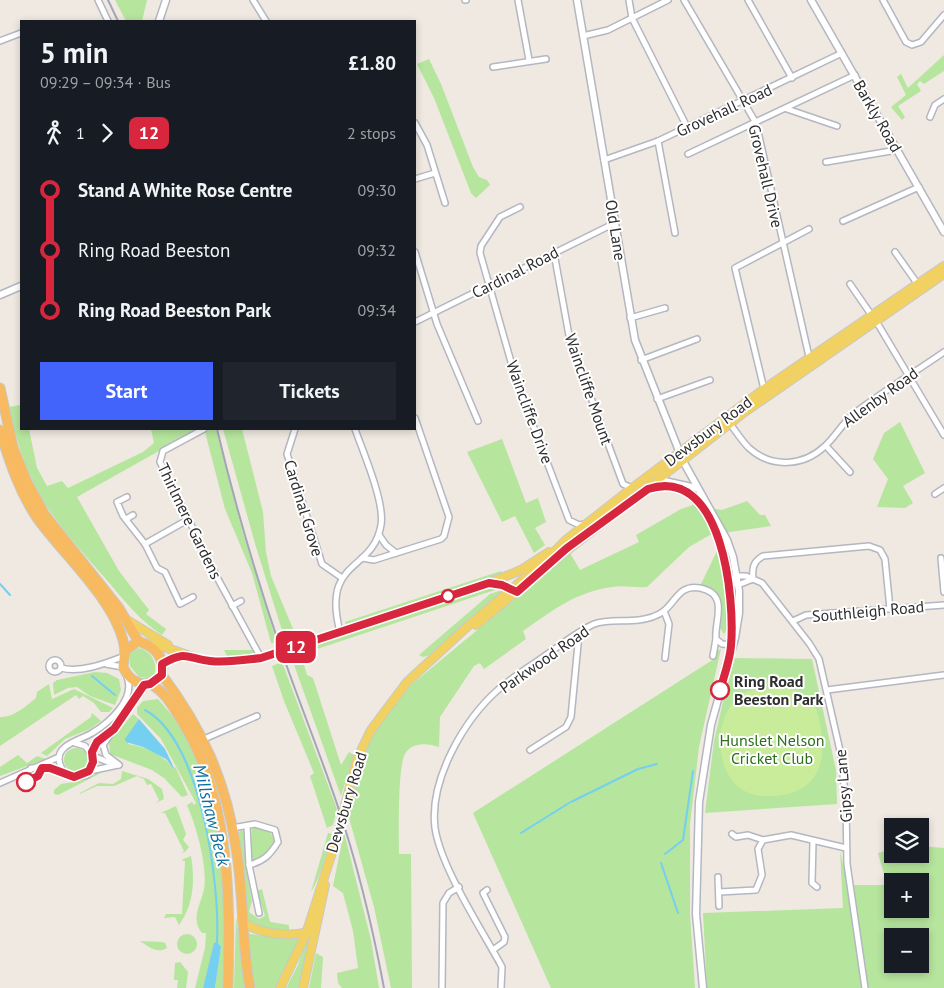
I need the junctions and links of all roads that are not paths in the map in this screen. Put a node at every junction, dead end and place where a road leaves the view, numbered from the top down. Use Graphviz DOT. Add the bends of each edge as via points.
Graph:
graph roads {
  1 [pos="98,0"];
  2 [pos="166,0"];
  3 [pos="253,0"];
  4 [pos="518,0"];
  5 [pos="577,0"];
  6 [pos="629,0"];
  7 [pos="668,0"];
  8 [pos="684,0"];
  9 [pos="748,0"];
  10 [pos="883,0"];
  11 [pos="815,1"];
  12 [pos="944,15"];
  13 [pos="632,18"];
  14 [pos="108,20"];
  15 [pos="159,20"];
  16 [pos="265,20"];
  17 [pos="20,33"];
  18 [pos="583,36"];
  19 [pos="0,41"];
  20 [pos="842,53"];
  21 [pos="546,59"];
  22 [pos="529,60"];
  23 [pos="493,66"];
  24 [pos="855,75"];
  25 [pos="792,78"];
  26 [pos="944,99"];
  27 [pos="743,100"];
  28 [pos="928,104"];
  29 [pos="934,107"];
  30 [pos="787,109"];
  31 [pos="930,117"];
  32 [pos="756,123"];
  33 [pos="416,124"];
  34 [pos="837,126"];
  35 [pos="687,127"];
  36 [pos="658,141"];
  37 [pos="897,150"];
  38 [pos="688,154"];
  39 [pos="604,160"];
  40 [pos="826,162"];
  41 [pos="436,173"];
  42 [pos="416,179"];
  43 [pos="920,187"];
  44 [pos="445,202"];
  45 [pos="520,207"];
  46 [pos="843,221"];
  47 [pos="615,223"];
  48 [pos="809,229"];
  49 [pos="944,232"];
  50 [pos="675,233"];
  51 [pos="782,243"];
  52 [pos="554,252"];
  53 [pos="895,252"];
  54 [pos="416,255"];
  55 [pos="944,266"];
  56 [pos="944,274"];
  57 [pos="850,284"];
  58 [pos="20,286"];
  59 [pos="489,286"];
  60 [pos="919,287"];
  61 [pos="0,294"];
  62 [pos="665,308"];
  63 [pos="433,313"];
  64 [pos="630,318"];
  65 [pos="874,318"];
  66 [pos="416,322"];
  67 [pos="697,339"];
  68 [pos="944,352"];
  69 [pos="641,360"];
  70 [pos="810,362"];
  71 [pos="909,375"];
  72 [pos="710,380"];
  73 [pos="0,388"];
  74 [pos="764,389"];
  75 [pos="657,399"];
  76 [pos="727,420"];
  77 [pos="416,421"];
  78 [pos="478,421"];
  79 [pos="0,430"];
  80 [pos="202,430"];
  81 [pos="295,430"];
  82 [pos="355,430"];
  83 [pos="944,435"];
  84 [pos="826,446"];
  85 [pos="679,452"];
  86 [pos="682,461"];
  87 [pos="850,472"];
  88 [pos="645,479"];
  89 [pos="660,480"];
  90 [pos="632,488"];
  91 [pos="696,488"];
  92 [pos="944,488"];
  93 [pos="648,489"];
  94 [pos="935,494"];
  95 [pos="127,497"];
  96 [pos="702,503"];
  97 [pos="133,515"];
  98 [pos="126,519"];
  99 [pos="189,519"];
  100 [pos="586,524"];
  101 [pos="379,535"];
  102 [pos="566,540"];
  103 [pos="145,544"];
  104 [pos="396,553"];
  105 [pos="362,558"];
  106 [pos="941,558"];
  107 [pos="506,576"];
  108 [pos="737,576"];
  109 [pos="342,578"];
  110 [pos="753,580"];
  111 [pos="730,582"];
  112 [pos="489,583"];
  113 [pos="738,584"];
  114 [pos="515,589"];
  115 [pos="944,592"];
  116 [pos="193,598"];
  117 [pos="241,601"];
  118 [pos="944,605"];
  119 [pos="232,606"];
  120 [pos="890,609"];
  121 [pos="664,611"];
  122 [pos="127,620"];
  123 [pos="793,621"];
  124 [pos="340,632"];
  125 [pos="579,634"];
  126 [pos="716,639"];
  127 [pos="142,643"];
  128 [pos="732,645"];
  129 [pos="172,649"];
  130 [pos="189,655"];
  131 [pos="713,656"];
  132 [pos="261,658"];
  133 [pos="665,658"];
  134 [pos="124,662"];
  135 [pos="105,664"];
  136 [pos="162,664"];
  137 [pos="61,668"];
  138 [pos="162,675"];
  139 [pos="944,675"];
  140 [pos="147,684"];
  141 [pos="827,690"];
  142 [pos="257,716"];
  143 [pos="114,729"];
  144 [pos="204,739"];
  145 [pos="75,743"];
  146 [pos="530,750"];
  147 [pos="92,754"];
  148 [pos="59,757"];
  149 [pos="118,765"];
  150 [pos="31,768"];
  151 [pos="89,771"];
  152 [pos="64,772"];
  153 [pos="0,783"];
  154 [pos="247,826"];
  155 [pos="232,828"];
  156 [pos="734,837"];
  157 [pos="762,840"];
  158 [pos="813,842"];
  159 [pos="846,848"];
  160 [pos="328,860"];
  161 [pos="249,865"];
  162 [pos="718,877"];
  163 [pos="812,883"];
  164 [pos="804,884"];
  165 [pos="459,887"];
  166 [pos="817,887"];
  167 [pos="487,890"];
  168 [pos="719,892"];
  169 [pos="719,906"];
  170 [pos="230,908"];
  171 [pos="240,908"];
  172 [pos="259,913"];
  173 [pos="241,919"];
  174 [pos="307,932"];
  175 [pos="493,950"];
  176 [pos="228,988"];
  177 [pos="250,988"];
  178 [pos="280,988"];
  179 [pos="303,988"];
  180 [pos="442,988"];
  181 [pos="501,988"];
  182 [pos="703,988"];
  183 [pos="866,988"];
  1 -- 14 [label="street"];
  2 -- 15 [label="street"];
  3 -- 16 [label="street"];
  4 -- 22 [label="street"];
  5 -- 18 [label="street, Old Lane"];
  6 -- 13 [label="street"];
  7 -- 13 [label="street"];
  8 -- 27 [label="street, Grovehall Drive"];
  9 -- 25 [label="street"];
  10 -- 12 [label="street" via="906,42 912,45 921,42"];
  11 -- 20 [label="street, Barkly Road"];
  13 -- 18 [label="street" via="608,30"];
  13 -- 35 [label="street"];
  17 -- 19 [label="street"];
  18 -- 39 [label="street, Old Lane"];
  20 -- 24 [label="street, Barkly Road"];
  20 -- 25 [label="street, Grovehall Road"];
  21 -- 22 [label="street"];
  22 -- 23 [label="street"];
  24 -- 30 [label="street"];
  24 -- 37 [label="street, Barkly Road"];
  25 -- 27 [label="street, Grovehall Road"];
  26 -- 29 [label="street"];
  27 -- 32 [label="street, Grovehall Drive"];
  27 -- 35 [label="street, Grovehall Road"];
  28 -- 29 [label="street"];
  29 -- 31 [label="street"];
  30 -- 32 [label="street"];
  30 -- 34 [label="street"];
  32 -- 38 [label="street"];
  32 -- 51 [label="street, Grovehall Drive"];
  33 -- 41 [label="street"];
  35 -- 36 [label="street, Grovehall Road"];
  36 -- 39 [label="street, Grovehall Road"];
  36 -- 50 [label="street"];
  37 -- 40 [label="street"];
  37 -- 43 [label="street, Barkly Road"];
  39 -- 47 [label="street, Old Lane"];
  41 -- 42 [label="street"];
  41 -- 44 [label="street"];
  43 -- 46 [label="street"];
  43 -- 49 [label="street, Barkly Road"];
  45 -- 59 [label="street, Waincliffe Drive" via="502,215 480,248"];
  47 -- 52 [label="street, Cardinal Road"];
  47 -- 64 [label="street, Old Lane"];
  48 -- 51 [label="street"];
  51 -- 70 [label="street, Grovehall Drive"];
  51 -- 74 [label="street" via="735,268"];
  52 -- 59 [label="street, Cardinal Road"];
  52 -- 90 [label="street, Waincliffe Mount" via="570,341 623,484"];
  53 -- 60 [label="street"];
  54 -- 63 [label="street"];
  55 -- 60 [label="main road, Dewsbury Road"];
  56 -- 60 [label="main road, Dewsbury Road"];
  57 -- 65 [label="street"];
  58 -- 61 [label="street"];
  59 -- 63 [label="street, Cardinal Road"];
  59 -- 100 [label="street, Waincliffe Drive" via="517,383 569,520 579,525"];
  60 -- 65 [label="main road, Dewsbury Road"];
  62 -- 64 [label="street"];
  63 -- 66 [label="street, Cardinal Road"];
  63 -- 78 [label="street"];
  64 -- 69 [label="street, Old Lane"];
  65 -- 70 [label="main road, Dewsbury Road"];
  65 -- 71 [label="street"];
  67 -- 69 [label="street"];
  68 -- 71 [label="street, Allenby Road"];
  69 -- 75 [label="street, Old Lane"];
  70 -- 74 [label="main road, Dewsbury Road"];
  70 -- 76 [label="main road, Dewsbury Road"];
  71 -- 83 [label="street"];
  71 -- 84 [label="street, Allenby Road" via="855,413 839,427"];
  72 -- 75 [label="street"];
  73 -- 122 [label="highway" via="13,447 45,515"];
  74 -- 76 [label="main road, Dewsbury Road"];
  75 -- 85 [label="street, Old Lane"];
  76 -- 84 [label="street, Allenby Road" via="750,448 769,460 787,464 806,460"];
  76 -- 85 [label="main road, Dewsbury Road"];
  76 -- 86 [label="main road, Dewsbury Road"];
  77 -- 104 [label="street" via="449,519 441,539"];
  79 -- 134 [label="highway" via="24,498 122,630"];
  80 -- 99 [label="street, Thirlmere Gardens" via="163,450 159,458"];
  81 -- 109 [label="street, Cardinal Grove" via="287,454 322,564"];
  82 -- 101 [label="street" via="381,507"];
  84 -- 87 [label="street"];
  85 -- 86 [label="street"];
  85 -- 88 [label="main road, Dewsbury Road"];
  86 -- 89 [label="main road, Dewsbury Road"];
  86 -- 91 [label="street"];
  88 -- 89 [label="main road"];
  88 -- 90 [label="main road, Dewsbury Road"];
  89 -- 91 [label="street"];
  89 -- 93 [label="main road, Dewsbury Road"];
  90 -- 100 [label="main road, Dewsbury Road"];
  91 -- 96 [label="street"];
  92 -- 94 [label="street"];
  93 -- 96 [label="street" via="659,486 677,488"];
  93 -- 114 [label="main road, Dewsbury Road"];
  95 -- 98 [label="street" via="117,502"];
  96 -- 108 [label="street" via="708,505 722,529"];
  96 -- 111 [label="street" via="716,531"];
  97 -- 98 [label="street"];
  98 -- 103 [label="street"];
  99 -- 103 [label="street"];
  99 -- 119 [label="street, Thirlmere Gardens"];
  100 -- 102 [label="main road, Dewsbury Road"];
  101 -- 104 [label="street"];
  101 -- 105 [label="street"];
  102 -- 107 [label="main road" via="533,563"];
  102 -- 114 [label="main road, Dewsbury Road"];
  103 -- 116 [label="street" via="157,568 165,572 180,604"];
  104 -- 105 [label="street" via="374,560"];
  105 -- 109 [label="street"];
  106 -- 115 [label="street"];
  107 -- 112 [label="main road"];
  107 -- 114 [label="main road"];
  108 -- 110 [label="street, Gipsy Lane"];
  108 -- 111 [label="street"];
  108 -- 113 [label="street"];
  109 -- 124 [label="street" via="336,594 335,613"];
  110 -- 113 [label="street"];
  110 -- 120 [label="street" via="752,568 763,556 869,546 880,550 885,559"];
  110 -- 123 [label="street, Gipsy Lane" via="762,584"];
  111 -- 113 [label="street"];
  111 -- 128 [label="street"];
  112 -- 114 [label="main road"];
  112 -- 124 [label="main road"];
  113 -- 128 [label="street" via="739,613"];
  114 -- 160 [label="main road, Dewsbury Road" via="407,682 371,730 357,759 343,817"];
  117 -- 119 [label="street"];
  118 -- 120 [label="street, Southleigh Road"];
  119 -- 132 [label="street, Thirlmere Gardens"];
  120 -- 123 [label="street, Southleigh Road" via="806,616"];
  121 -- 125 [label="street, Parkwood Road" via="640,620 595,624"];
  121 -- 126 [label="street, Parkwood Road" via="675,597 689,588 709,592 719,606"];
  121 -- 133 [label="street" via="669,624"];
  122 -- 127 [label="highway"];
  122 -- 129 [label="main road"];
  123 -- 141 [label="street, Gipsy Lane" via="819,659"];
  124 -- 132 [label="main road"];
  125 -- 146 [label="street" via="571,717 566,727"];
  125 -- 165 [label="street, Parkwood Road" via="499,688 474,716 447,759 439,779 435,826 443,857"];
  126 -- 128 [label="street" via="722,644"];
  126 -- 131 [label="street, Parkwood Road"];
  127 -- 129 [label="main road"];
  127 -- 134 [label="highway"];
  127 -- 136 [label="highway" via="157,652"];
  128 -- 182 [label="street" via="711,725 698,814 696,914"];
  129 -- 130 [label="main road"];
  130 -- 132 [label="main road" via="209,661"];
  130 -- 136 [label="main road" via="174,657"];
  134 -- 135 [label="street"];
  134 -- 135 [label="street"];
  134 -- 140 [label="highway" via="137,683"];
  134 -- 145 [label="street" via="128,692 119,709 101,728"];
  135 -- 137 [label="street" via="70,670"];
  136 -- 138 [label="highway"];
  138 -- 140 [label="highway"];
  138 -- 144 [label="highway"];
  139 -- 141 [label="street"];
  140 -- 143 [label="street"];
  140 -- 170 [label="highway" via="166,695 207,769 221,826"];
  141 -- 159 [label="street, Gipsy Lane" via="839,741"];
  142 -- 144 [label="street"];
  143 -- 147 [label="street" via="101,738"];
  143 -- 149 [label="street" via="103,749"];
  144 -- 155 [label="highway" via="226,799"];
  145 -- 147 [label="street" via="85,746"];
  145 -- 148 [label="street" via="64,748"];
  147 -- 149 [label="street"];
  147 -- 151 [label="street"];
  148 -- 150 [label="street"];
  148 -- 152 [label="street"];
  149 -- 151 [label="street"];
  150 -- 152 [label="street"];
  150 -- 153 [label="street"];
  151 -- 152 [label="street" via="74,777"];
  154 -- 155 [label="street"];
  154 -- 161 [label="street"];
  154 -- 161 [label="street" via="255,824 275,830 278,842 263,862"];
  155 -- 171 [label="highway"];
  156 -- 157 [label="street" via="748,835"];
  157 -- 158 [label="street" via="791,835"];
  157 -- 168 [label="street" via="758,849 762,875 756,890"];
  158 -- 159 [label="street"];
  158 -- 163 [label="street"];
  159 -- 183 [label="street, Gipsy Lane"];
  160 -- 174 [label="main road, Dewsbury Road"];
  160 -- 179 [label="main road, Dewsbury Road"];
  161 -- 172 [label="street"];
  162 -- 168 [label="street"];
  163 -- 164 [label="street"];
  163 -- 166 [label="street"];
  165 -- 175 [label="street, Parkwood Road"];
  165 -- 180 [label="street" via="449,893 443,903"];
  167 -- 175 [label="street" via="483,893 505,937 504,942"];
  168 -- 169 [label="street"];
  170 -- 171 [label="highway"];
  170 -- 176 [label="highway"];
  171 -- 173 [label="highway"];
  173 -- 174 [label="main road" via="249,928 295,936"];
  173 -- 177 [label="highway"];
  174 -- 178 [label="main road, Dewsbury Road"];
  175 -- 181 [label="street, Parkwood Road" via="502,967"];
}
